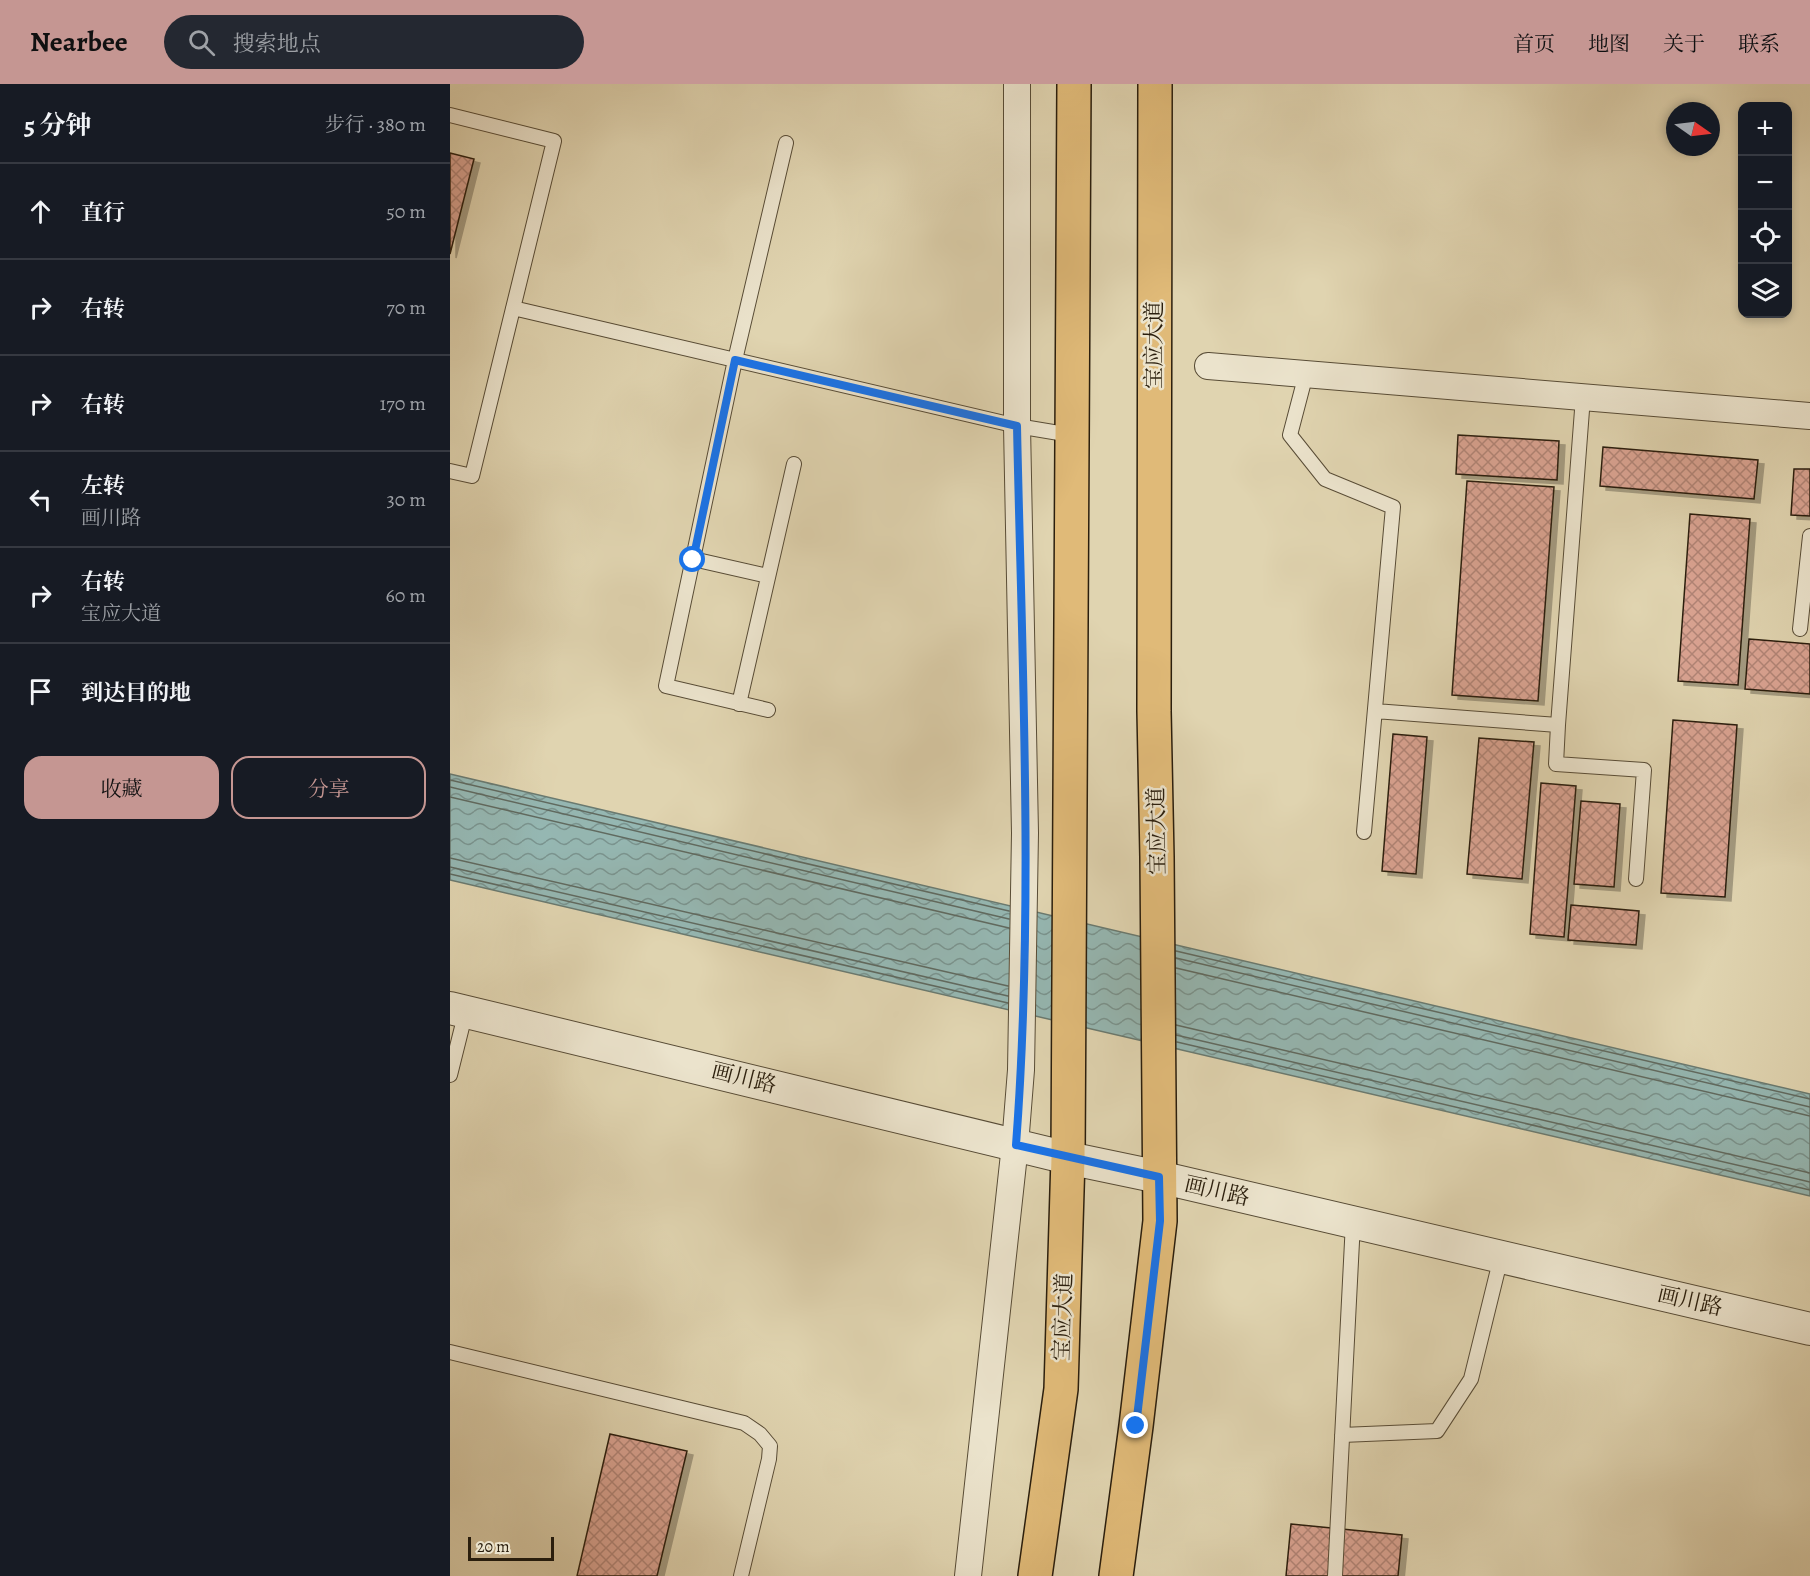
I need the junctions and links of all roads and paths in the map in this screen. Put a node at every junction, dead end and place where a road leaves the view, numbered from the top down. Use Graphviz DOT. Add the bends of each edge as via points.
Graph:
graph roads {
  1 [pos="1017,84"];
  2 [pos="1074,84"];
  3 [pos="1155,84"];
  4 [pos="450,115"];
  5 [pos="786,143"];
  6 [pos="513,308"];
  7 [pos="735,360"];
  8 [pos="1208,366"];
  9 [pos="1306,374"];
  10 [pos="1583,397"];
  11 [pos="1810,416"];
  12 [pos="1017,426"];
  13 [pos="1071,435"];
  14 [pos="794,464"];
  15 [pos="450,471"];
  16 [pos="1810,536"];
  17 [pos="693,560"];
  18 [pos="768,576"];
  19 [pos="1800,629"];
  20 [pos="739,704"];
  21 [pos="768,710"];
  22 [pos="1375,711"];
  23 [pos="1558,726"];
  24 [pos="1364,832"];
  25 [pos="1636,879"];
  26 [pos="458,1010"];
  27 [pos="450,1075"];
  28 [pos="1016,1145"];
  29 [pos="1068,1158"];
  30 [pos="1159,1177"];
  31 [pos="1353,1222"];
  32 [pos="1501,1257"];
  33 [pos="1810,1329"];
  34 [pos="450,1352"];
  35 [pos="1342,1435"];
  36 [pos="741,1576"];
  37 [pos="968,1576"];
  38 [pos="1035,1576"];
  39 [pos="1116,1576"];
  40 [pos="1335,1576"];
  1 -- 12 [label="street"];
  2 -- 13 [label="main road, 宝应大道"];
  3 -- 30 [label="main road, 宝应大道" via="1154,711"];
  4 -- 6 [label="lane" via="554,141"];
  5 -- 7 [label="lane"];
  6 -- 7 [label="lane"];
  6 -- 15 [label="lane" via="472,476"];
  7 -- 12 [label="lane"];
  7 -- 17 [label="lane"];
  8 -- 9 [label="street"];
  9 -- 10 [label="street"];
  9 -- 22 [label="lane" via="1290,435 1325,479 1393,507"];
  10 -- 11 [label="street"];
  10 -- 23 [label="lane"];
  12 -- 13 [label="lane"];
  12 -- 28 [label="street" via="1025,832"];
  13 -- 29 [label="main road, 宝应大道"];
  14 -- 18 [label="lane"];
  16 -- 19 [label="lane"];
  17 -- 18 [label="lane"];
  17 -- 20 [label="lane" via="666,686"];
  18 -- 20 [label="lane"];
  20 -- 21 [label="lane"];
  22 -- 23 [label="lane"];
  22 -- 24 [label="lane"];
  23 -- 25 [label="lane" via="1556,764 1644,770"];
  26 -- 27 [label="lane"];
  26 -- 28 [label="street, 画川路"];
  28 -- 29 [label="street, 画川路"];
  28 -- 37 [label="street"];
  29 -- 30 [label="street, 画川路"];
  29 -- 38 [label="main road, 宝应大道" via="1061,1389"];
  30 -- 31 [label="street, 画川路"];
  30 -- 39 [label="main road, 宝应大道" via="1160,1221"];
  31 -- 32 [label="street, 画川路"];
  31 -- 35 [label="lane"];
  32 -- 33 [label="street, 画川路"];
  32 -- 35 [label="lane" via="1471,1379 1437,1431"];
  34 -- 36 [label="lane" via="744,1423 760,1434 770,1446 769,1459"];
  35 -- 40 [label="lane"];
}
